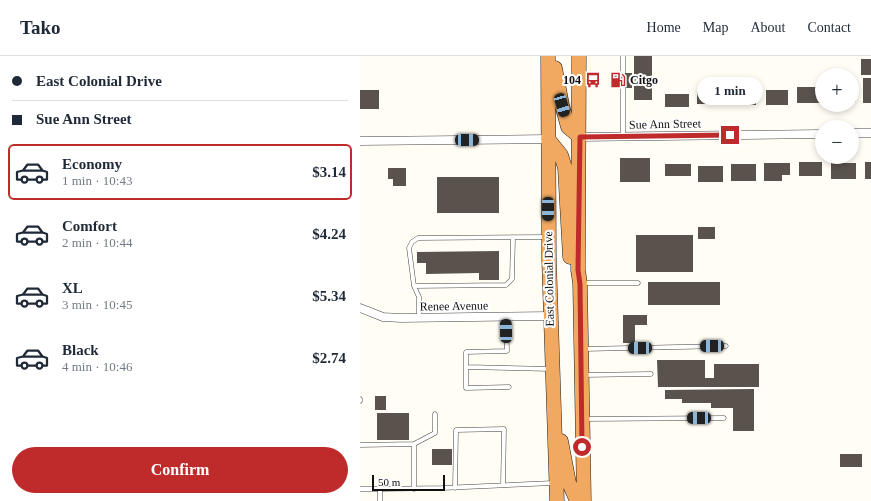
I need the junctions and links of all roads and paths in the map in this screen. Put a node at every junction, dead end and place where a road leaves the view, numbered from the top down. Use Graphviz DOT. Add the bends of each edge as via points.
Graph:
graph roads {
  1 [pos="548,56"];
  2 [pos="552,56"];
  3 [pos="580,56"];
  4 [pos="622,56"];
  5 [pos="623,74"];
  6 [pos="623,88"];
  7 [pos="859,133"];
  8 [pos="871,133"];
  9 [pos="815,134"];
  10 [pos="580,137"];
  11 [pos="623,137"];
  12 [pos="548,139"];
  13 [pos="360,141"];
  14 [pos="512,237"];
  15 [pos="548,237"];
  16 [pos="579,277"];
  17 [pos="638,283"];
  18 [pos="414,286"];
  19 [pos="360,308"];
  20 [pos="550,316"];
  21 [pos="506,317"];
  22 [pos="419,318"];
  23 [pos="726,346"];
  24 [pos="581,349"];
  25 [pos="466,367"];
  26 [pos="551,369"];
  27 [pos="651,374"];
  28 [pos="581,376"];
  29 [pos="552,385"];
  30 [pos="509,387"];
  31 [pos="435,414"];
  32 [pos="724,418"];
  33 [pos="582,420"];
  34 [pos="414,444"];
  35 [pos="360,445"];
  36 [pos="556,483"];
  37 [pos="503,485"];
  38 [pos="455,488"];
  39 [pos="360,489"];
  40 [pos="380,489"];
  41 [pos="414,489"];
  42 [pos="380,501"];
  43 [pos="557,501"];
  44 [pos="577,501"];
  45 [pos="584,501"];
  1 -- 12 [label="highway, East Colonial Drive"];
  2 -- 10 [label="highway" via="568,127"];
  3 -- 10 [label="highway"];
  4 -- 5 [label="lane"];
  6 -- 11 [label="lane"];
  7 -- 8 [label="street"];
  9 -- 11 [label="street, Sue Ann Street"];
  10 -- 11 [label="street, Sue Ann Street"];
  10 -- 16 [label="highway"];
  12 -- 13 [label="street"];
  12 -- 15 [label="highway, East Colonial Drive"];
  12 -- 16 [label="highway" via="561,155 565,168 570,259"];
  14 -- 15 [label="lane"];
  14 -- 18 [label="lane" via="512,279 506,285"];
  14 -- 18 [label="lane" via="418,238 409,248"];
  15 -- 20 [label="highway, East Colonial Drive"];
  16 -- 17 [label="lane"];
  16 -- 24 [label="highway"];
  18 -- 22 [label="lane" via="419,297"];
  19 -- 22 [label="street, Renee Avenue" via="382,317"];
  20 -- 21 [label="street, Renee Avenue"];
  20 -- 26 [label="highway, East Colonial Drive"];
  21 -- 22 [label="street, Renee Avenue"];
  21 -- 25 [label="lane" via="507,351 466,352"];
  23 -- 24 [label="lane"];
  24 -- 28 [label="highway"];
  25 -- 26 [label="lane"];
  25 -- 30 [label="lane" via="466,388"];
  26 -- 29 [label="highway, East Colonial Drive"];
  27 -- 28 [label="lane"];
  28 -- 33 [label="highway"];
  29 -- 36 [label="highway, East Colonial Drive"];
  29 -- 44 [label="highway" via="569,484"];
  31 -- 34 [label="lane" via="435,433"];
  32 -- 33 [label="lane"];
  33 -- 45 [label="highway"];
  34 -- 35 [label="lane"];
  34 -- 41 [label="lane"];
  36 -- 37 [label="lane"];
  36 -- 43 [label="highway, East Colonial Drive"];
  37 -- 38 [label="lane"];
  37 -- 38 [label="lane" via="504,429 456,430"];
  38 -- 41 [label="lane"];
  39 -- 40 [label="lane"];
  40 -- 41 [label="lane"];
  40 -- 42 [label="lane"];
}
